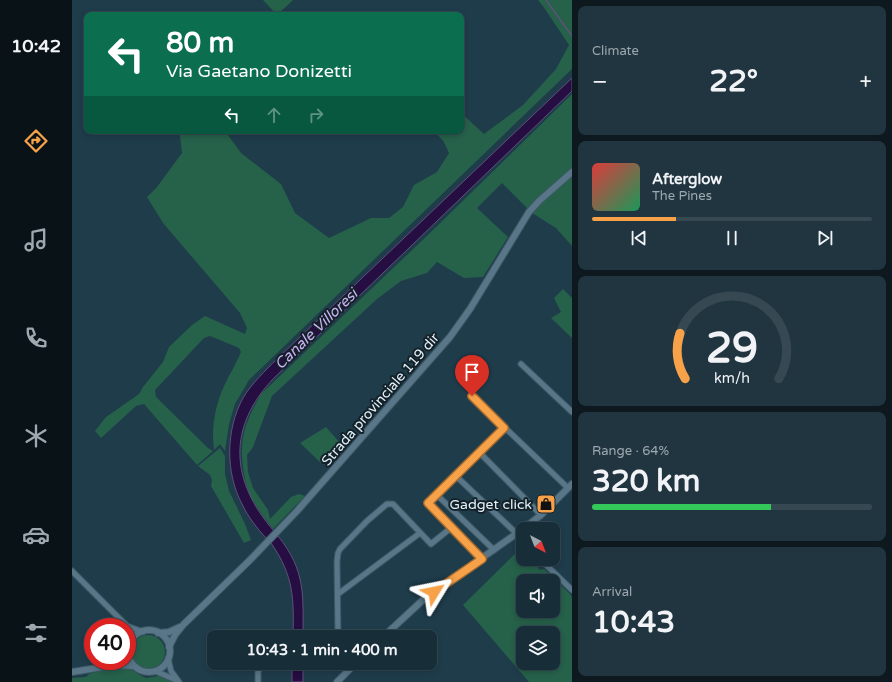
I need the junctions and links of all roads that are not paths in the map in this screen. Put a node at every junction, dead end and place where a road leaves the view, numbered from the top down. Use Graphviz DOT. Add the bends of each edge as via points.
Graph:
graph roads {
  1 [pos="572,172"];
  2 [pos="521,364"];
  3 [pos="472,396"];
  4 [pos="572,412"];
  5 [pos="504,428"];
  6 [pos="479,452"];
  7 [pos="456,476"];
  8 [pos="570,486"];
  9 [pos="437,495"];
  10 [pos="542,515"];
  11 [pos="532,522"];
  12 [pos="452,527"];
  13 [pos="420,533"];
  14 [pos="516,534"];
  15 [pos="494,550"];
  16 [pos="482,559"];
  17 [pos="547,566"];
  18 [pos="72,571"];
  19 [pos="572,590"];
  20 [pos="338,594"];
  21 [pos="118,618"];
  22 [pos="183,625"];
  23 [pos="136,630"];
  24 [pos="338,630"];
  25 [pos="391,630"];
  26 [pos="142,632"];
  27 [pos="158,633"];
  28 [pos="136,635"];
  29 [pos="169,647"];
  30 [pos="168,658"];
  31 [pos="136,667"];
  32 [pos="84,670"];
  33 [pos="259,670"];
  34 [pos="349,670"];
  35 [pos="155,671"];
  36 [pos="72,672"];
  37 [pos="258,682"];
  38 [pos="337,682"];
  1 -- 22 [label="street, Strada provinciale 119 dir" via="529,212 450,337 282,527"];
  2 -- 4 [label="street"];
  3 -- 5 [label="street"];
  5 -- 6 [label="street"];
  5 -- 8 [label="street"];
  6 -- 7 [label="street"];
  6 -- 10 [label="street"];
  7 -- 9 [label="street"];
  7 -- 14 [label="street"];
  8 -- 10 [label="street"];
  9 -- 12 [label="street" via="428,503"];
  9 -- 15 [label="street"];
  10 -- 11 [label="street"];
  12 -- 13 [label="street" via="431,544"];
  12 -- 16 [label="street"];
  13 -- 20 [label="street"];
  13 -- 20 [label="street" via="393,504 387,504 367,521 338,553"];
  14 -- 15 [label="street"];
  15 -- 16 [label="street"];
  16 -- 25 [label="street" via="424,599"];
  17 -- 19 [label="street"];
  18 -- 21 [label="street"];
  20 -- 24 [label="street"];
  22 -- 27 [label="street, Strada provinciale 119 dir"];
  22 -- 29 [label="street, Strada provinciale 119 dir"];
  23 -- 26 [label="street"];
  26 -- 27 [label="street"];
  26 -- 28 [label="street"];
  27 -- 29 [label="street"];
  29 -- 30 [label="street"];
  30 -- 35 [label="street" via="162,667"];
  30 -- 35 [label="street" via="171,671 179,682"];
  31 -- 35 [label="street" via="144,672"];
  32 -- 36 [label="street"];
  33 -- 37 [label="street"];
  34 -- 38 [label="street"];
}
